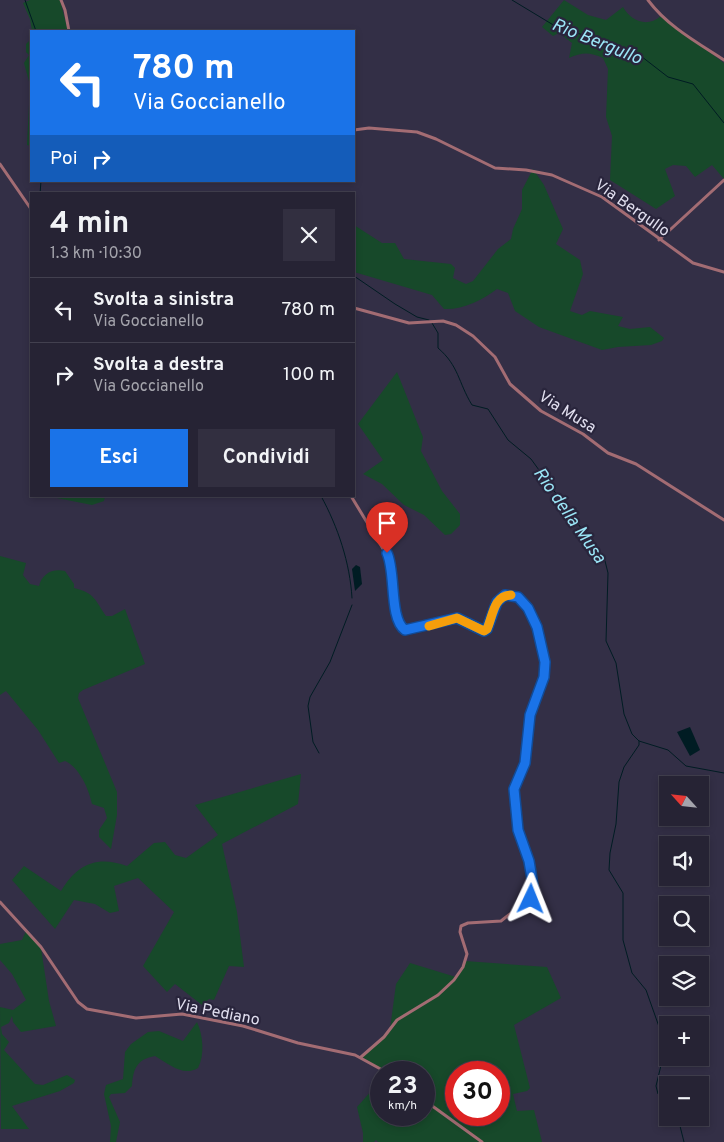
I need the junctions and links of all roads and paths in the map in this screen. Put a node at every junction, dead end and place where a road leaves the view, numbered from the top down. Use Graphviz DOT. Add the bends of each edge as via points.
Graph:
graph roads {
  1 [pos="61,0"];
  2 [pos="648,0"];
  3 [pos="69,30"];
  4 [pos="724,60"];
  5 [pos="355,130"];
  6 [pos="0,164"];
  7 [pos="724,180"];
  8 [pos="30,207"];
  9 [pos="659,240"];
  10 [pos="724,272"];
  11 [pos="355,308"];
  12 [pos="352,497"];
  13 [pos="724,520"];
  14 [pos="0,902"];
  15 [pos="362,1057"];
  16 [pos="370,1062"];
  17 [pos="435,1108"];
  18 [pos="482,1142"];
  1 -- 3 [label="street"];
  2 -- 4 [label="street" via="670,23"];
  5 -- 9 [label="street, Via Bergullo" via="417,132 495,168 552,175 602,198"];
  6 -- 8 [label="street"];
  7 -- 9 [label="street"];
  9 -- 10 [label="street, Via Bergullo" via="693,263"];
  11 -- 13 [label="street, Via Musa" via="404,322 452,323 473,336 494,357 510,384 541,411 583,434 608,453 636,464"];
  12 -- 15 [label="street" via="391,562 396,610 402,628 409,631 457,618 484,631 497,602 501,597 511,595 523,601 533,617 546,668 530,715 525,763 514,789 518,830 529,861 532,896 501,921 468,922 461,926 467,954 460,973 438,995 397,1020"];
  14 -- 15 [label="street, Via Pediano" via="41,947 78,1002 88,1009 136,1018 182,1014 243,1026 298,1044"];
  15 -- 16 [label="street, Via Pediano"];
  17 -- 18 [label="street"];
}
